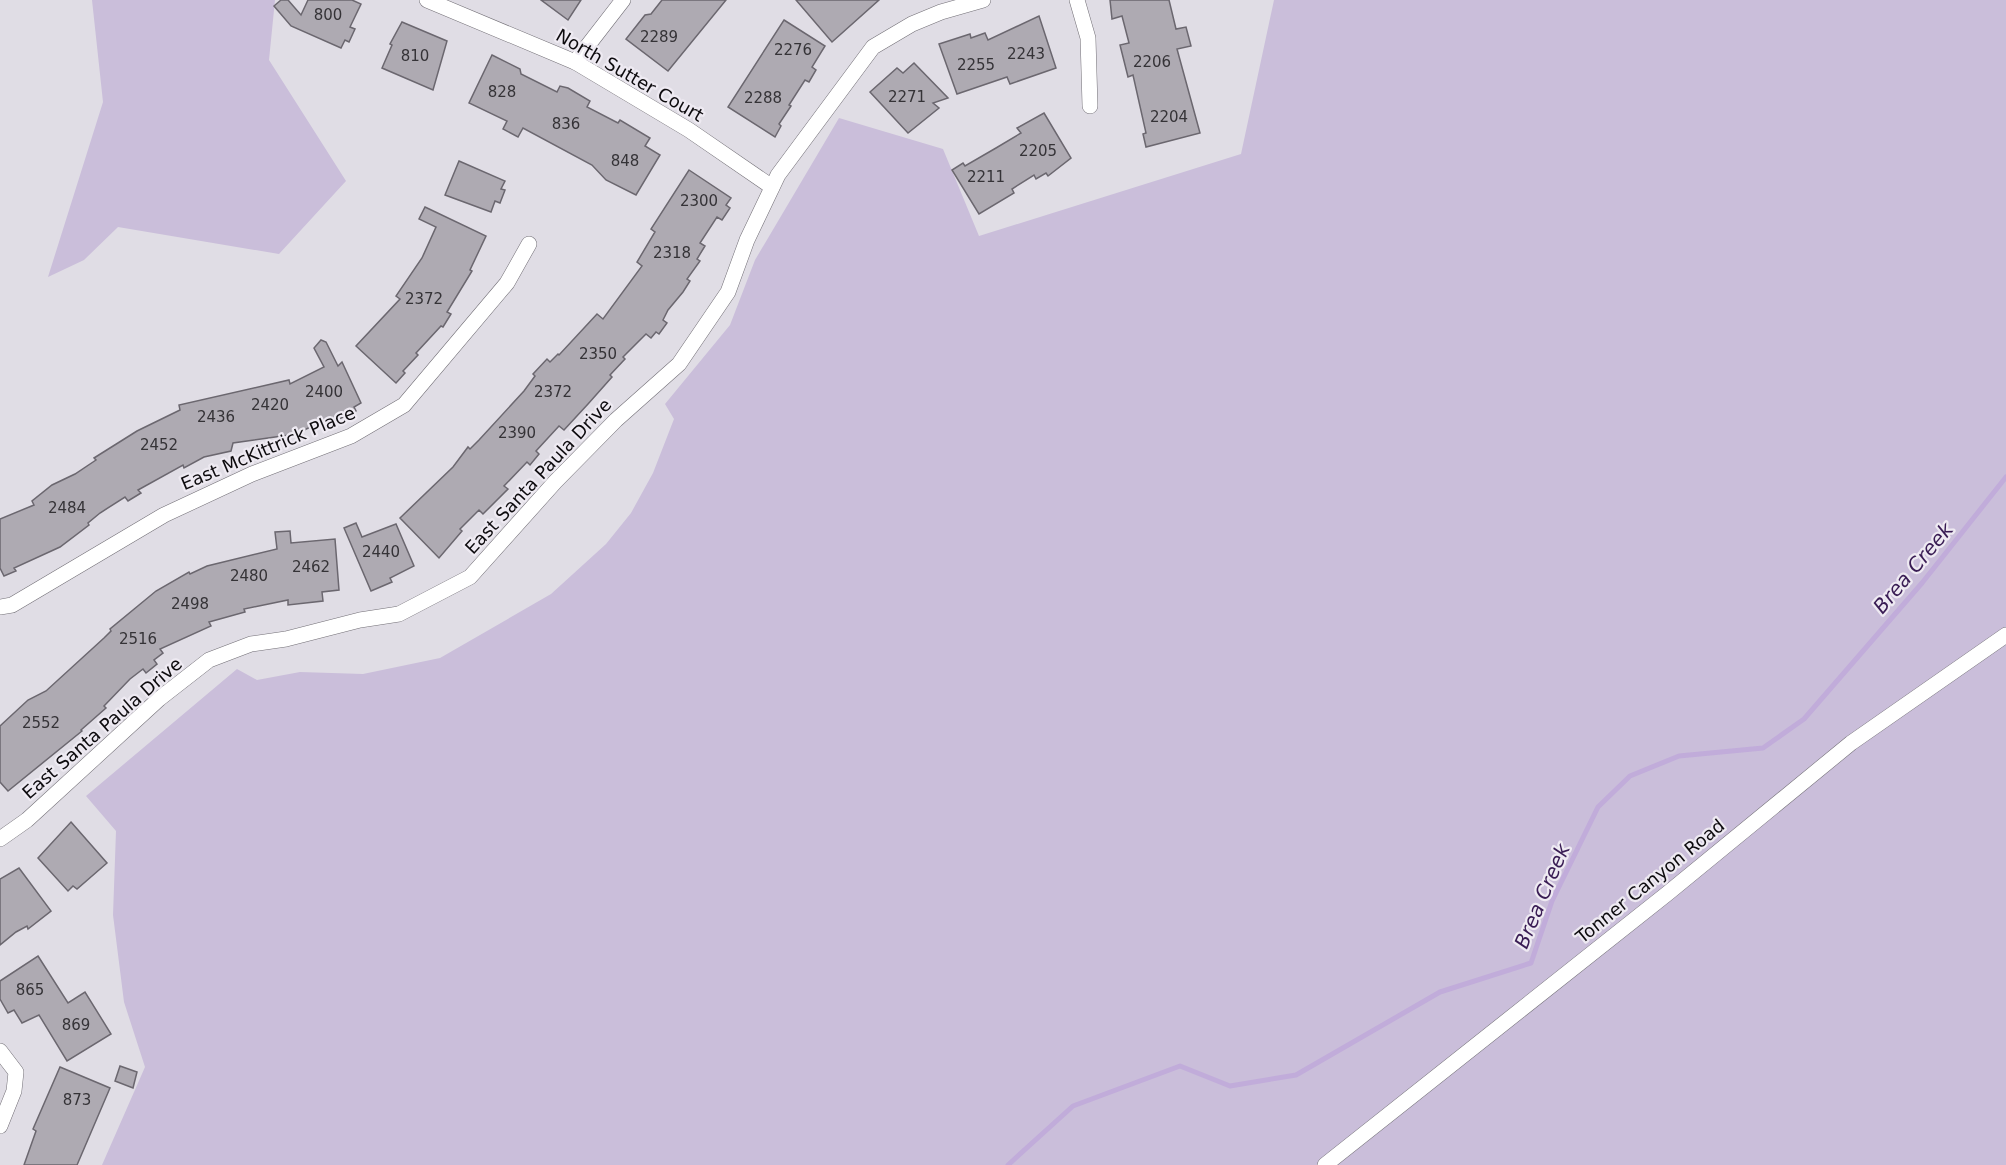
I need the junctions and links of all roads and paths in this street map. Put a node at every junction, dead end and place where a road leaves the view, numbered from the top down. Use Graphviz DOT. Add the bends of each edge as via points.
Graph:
graph roads {
  1 [pos="427,0"];
  2 [pos="623,0"];
  3 [pos="983,0"];
  4 [pos="1077,0"];
  5 [pos="575,62"];
  6 [pos="1090,106"];
  7 [pos="772,187"];
  8 [pos="529,244"];
  9 [pos="0,607"];
  10 [pos="2006,635"];
  11 [pos="0,839"];
  12 [pos="0,1051"];
  13 [pos="0,1126"];
  14 [pos="1325,1165"];
  1 -- 5 [label="street, North Sutter Court"];
  2 -- 5 [label="street"];
  3 -- 7 [label="street, East Santa Paula Drive" via="912,24 873,47"];
  4 -- 6 [label="street" via="1089,38"];
  5 -- 7 [label="street, North Sutter Court" via="689,130"];
  7 -- 11 [label="street, East Santa Paula Drive" via="728,292 679,364 555,482 470,577 399,614 251,644 209,660 159,699 27,820"];
  8 -- 9 [label="street, East McKittrick Place" via="507,283 404,405 351,436 252,474 164,515 12,606"];
  10 -- 14 [label="street, Tonner Canyon Road" via="1851,743"];
  12 -- 13 [label="street" via="16,1072 14,1091"];
}
